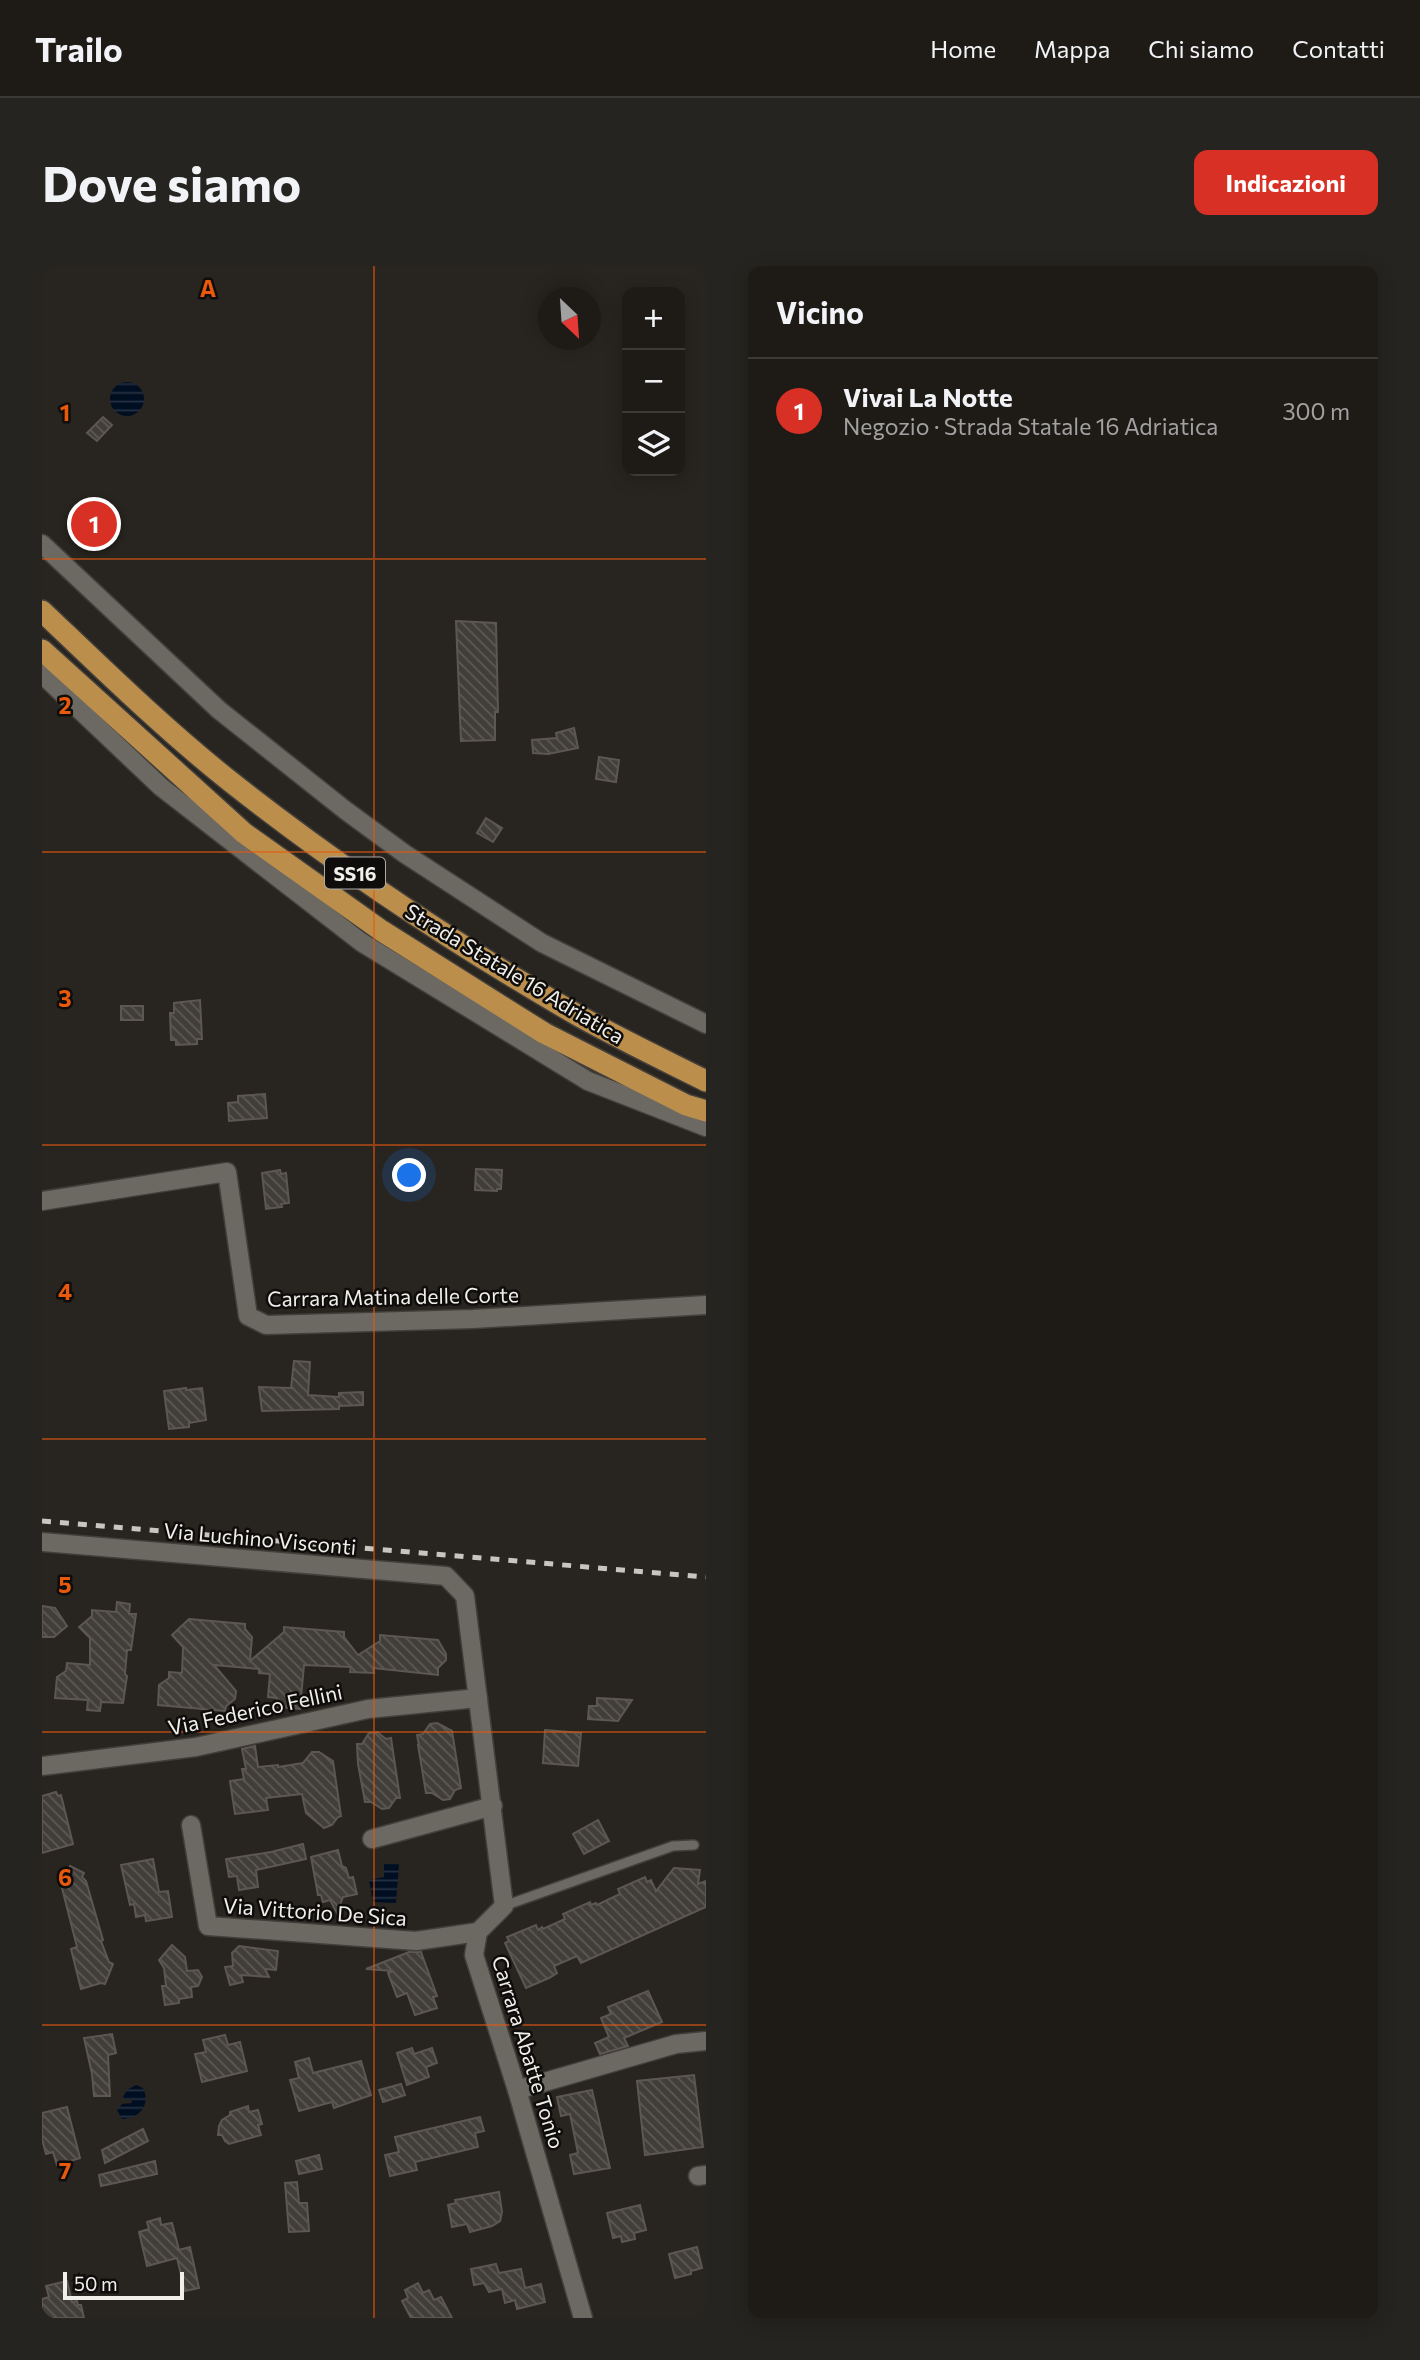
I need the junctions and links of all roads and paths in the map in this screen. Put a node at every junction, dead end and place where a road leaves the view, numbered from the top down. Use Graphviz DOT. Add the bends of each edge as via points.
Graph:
graph roads {
  1 [pos="42,544"];
  2 [pos="42,611"];
  3 [pos="42,650"];
  4 [pos="42,674"];
  5 [pos="706,1024"];
  6 [pos="706,1082"];
  7 [pos="706,1111"];
  8 [pos="706,1127"];
  9 [pos="42,1200"];
  10 [pos="706,1305"];
  11 [pos="42,1542"];
  12 [pos="478,1698"];
  13 [pos="42,1766"];
  14 [pos="493,1806"];
  15 [pos="191,1825"];
  16 [pos="372,1839"];
  17 [pos="694,1845"];
  18 [pos="504,1906"];
  19 [pos="478,1932"];
  20 [pos="706,2041"];
  21 [pos="517,2090"];
  22 [pos="583,2318"];
  1 -- 5 [label="street" via="219,710 405,854 542,943"];
  2 -- 6 [label="highway, Strada Statale 16 Adriatica / SS16" via="230,781 341,863 457,942 580,1016"];
  3 -- 7 [label="highway, Strada Statale 16 Adriatica / SS16" via="244,833 382,931 544,1033"];
  4 -- 8 [label="street" via="161,787 361,942 589,1081"];
  9 -- 10 [label="street, Carrara Matina delle Corte" via="228,1172 248,1316 265,1325"];
  11 -- 12 [label="street, Via Luchino Visconti" via="446,1576 465,1596"];
  12 -- 13 [label="street, Via Federico Fellini" via="368,1709 196,1747"];
  12 -- 14 [label="street"];
  14 -- 16 [label="street"];
  14 -- 18 [label="street"];
  15 -- 19 [label="street, Via Vittorio De Sica" via="208,1926 416,1941"];
  17 -- 18 [label="lane" via="673,1846"];
  18 -- 19 [label="street, Carrara Abatte Tonio"];
  19 -- 21 [label="street, Carrara Abatte Tonio" via="474,1955"];
  20 -- 21 [label="street" via="676,2045"];
  21 -- 22 [label="street, Carrara Abatte Tonio"];
}
